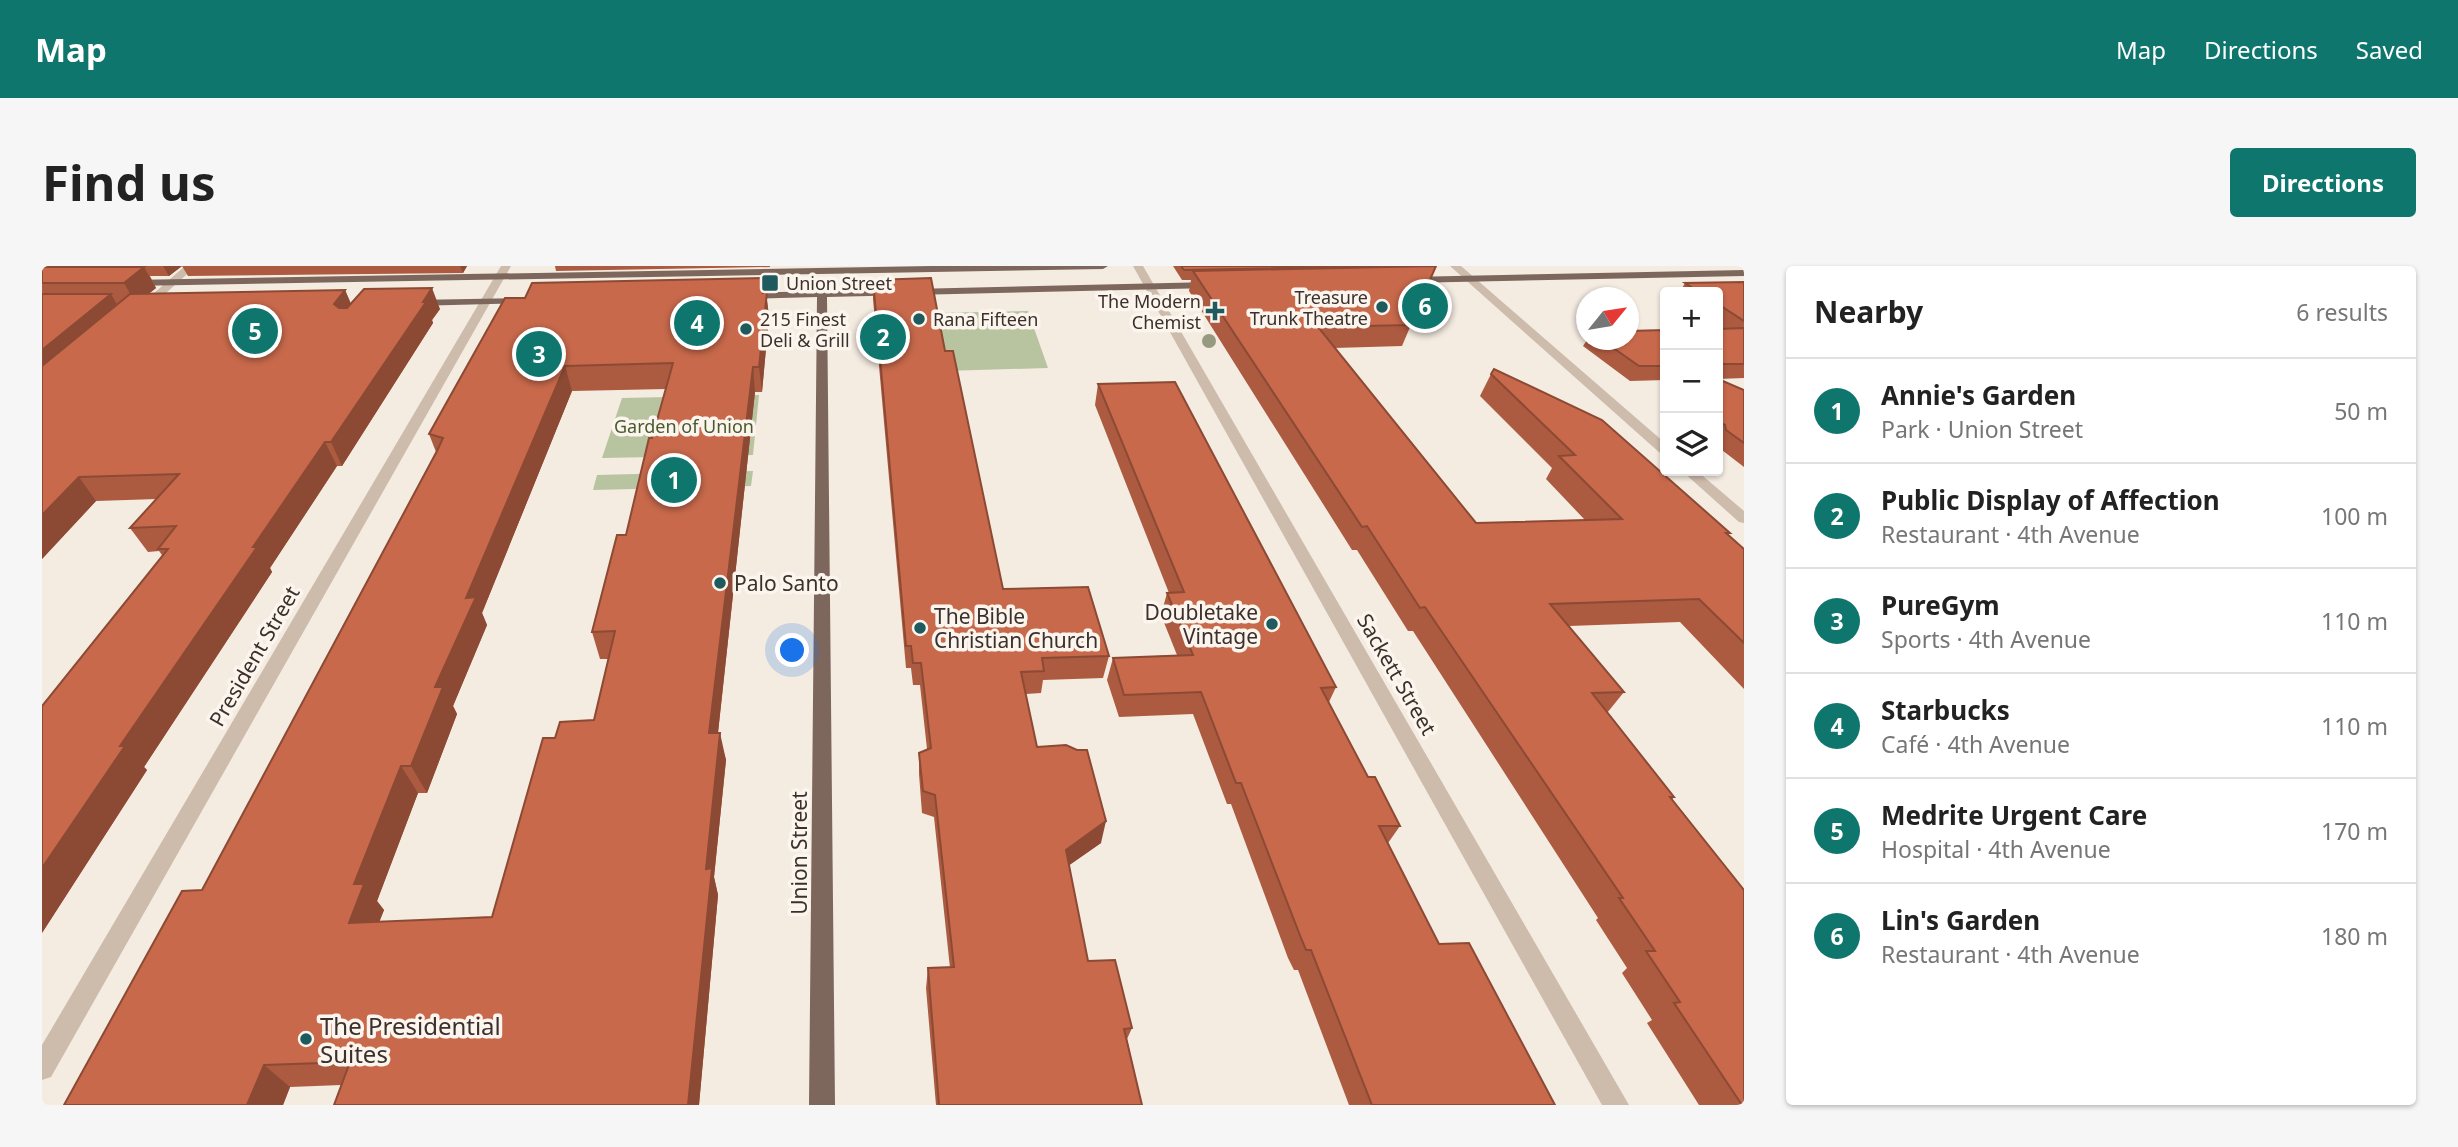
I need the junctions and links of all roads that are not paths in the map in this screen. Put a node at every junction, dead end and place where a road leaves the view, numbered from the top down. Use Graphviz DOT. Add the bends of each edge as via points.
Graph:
graph roads {
  1 [pos="191,266"];
  2 [pos="1102,266"];
  3 [pos="1138,266"];
  4 [pos="1455,266"];
  5 [pos="822,269"];
  6 [pos="503,272"];
  7 [pos="1744,273"];
  8 [pos="1470,278"];
  9 [pos="1399,280"];
  10 [pos="117,282"];
  11 [pos="172,283"];
  12 [pos="1223,285"];
  13 [pos="1150,286"];
  14 [pos="822,294"];
  15 [pos="729,296"];
  16 [pos="533,300"];
  17 [pos="486,302"];
  18 [pos="406,304"];
  19 [pos="163,310"];
  20 [pos="134,313"];
  21 [pos="1660,446"];
  22 [pos="1695,476"];
  23 [pos="1744,519"];
  24 [pos="42,1068"];
  25 [pos="822,1105"];
  26 [pos="1616,1105"];
  1 -- 11 [label="street"];
  2 -- 5 [label="main road"];
  3 -- 13 [label="street, Sackett Street"];
  4 -- 8 [label="street"];
  5 -- 6 [label="main road"];
  5 -- 14 [label="main road, Union Street"];
  6 -- 11 [label="main road"];
  6 -- 17 [label="street, President Street"];
  7 -- 8 [label="main road"];
  8 -- 9 [label="main road"];
  8 -- 21 [label="street"];
  10 -- 11 [label="main road"];
  11 -- 20 [label="street"];
  12 -- 13 [label="main road"];
  13 -- 14 [label="main road"];
  13 -- 26 [label="street, Sackett Street"];
  14 -- 15 [label="main road"];
  14 -- 25 [label="main road, Union Street"];
  16 -- 17 [label="main road"];
  17 -- 18 [label="main road"];
  17 -- 24 [label="street, President Street"];
  19 -- 20 [label="main road"];
  22 -- 23 [label="street"];
}
